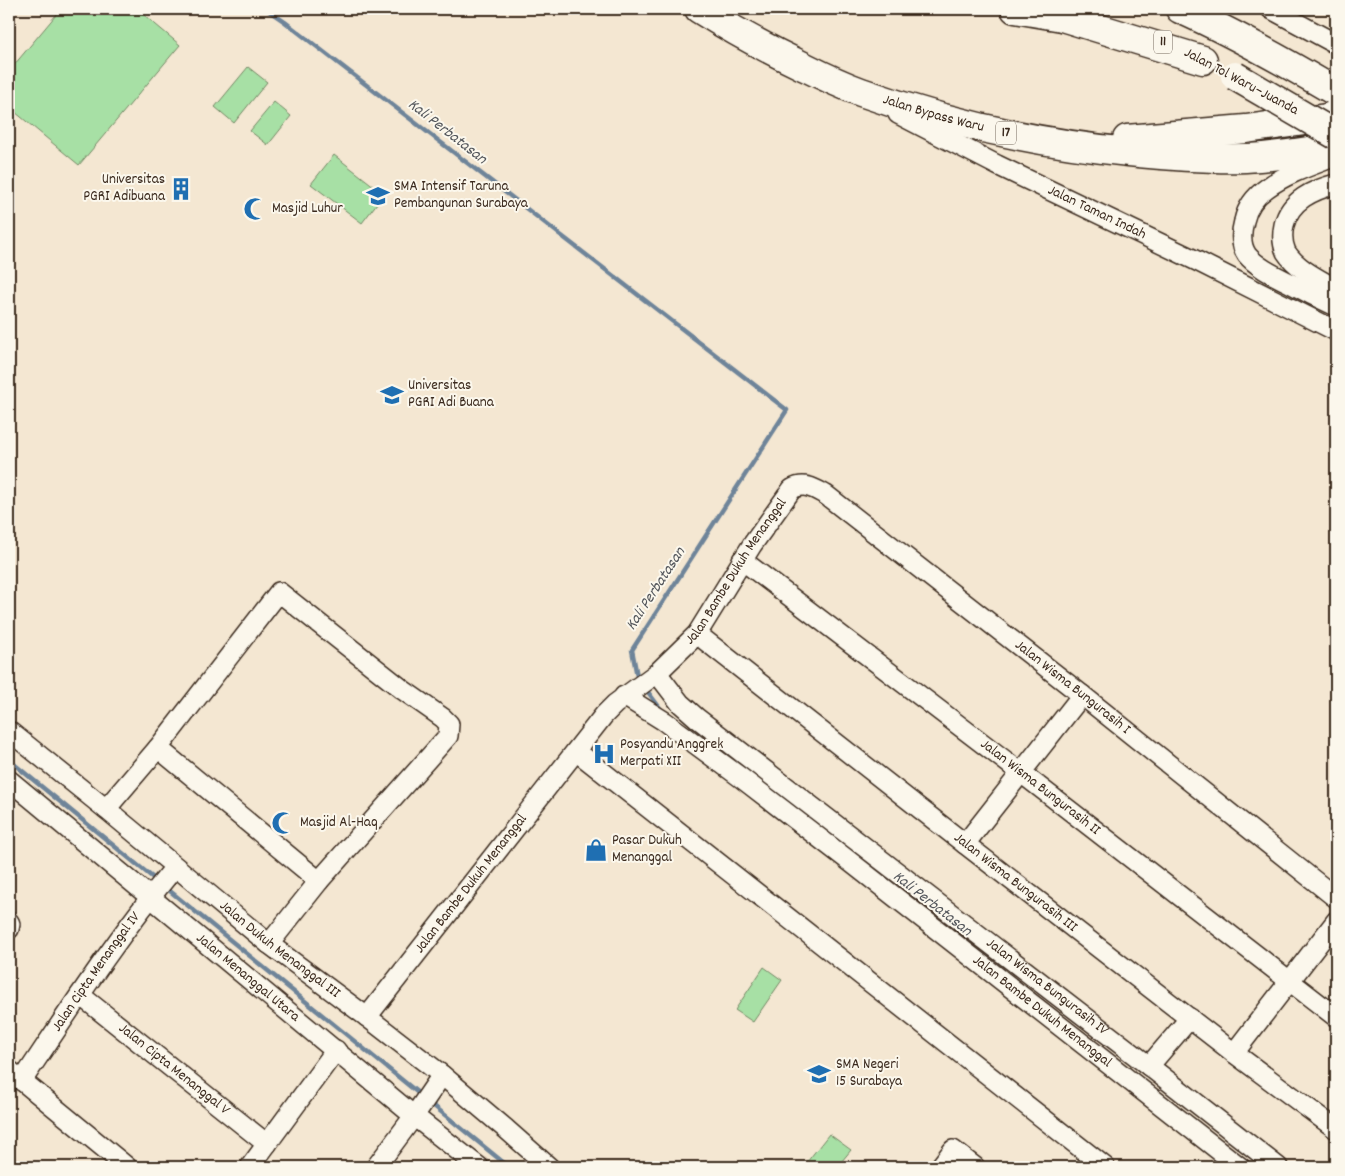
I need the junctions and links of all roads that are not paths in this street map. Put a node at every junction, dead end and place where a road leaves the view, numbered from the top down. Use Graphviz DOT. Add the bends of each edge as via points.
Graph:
graph roads {
  1 [pos="700,9"];
  2 [pos="1015,9"];
  3 [pos="1090,9"];
  4 [pos="1180,9"];
  5 [pos="1271,9"];
  6 [pos="1336,44"];
  7 [pos="1287,57"];
  8 [pos="1203,60"];
  9 [pos="1336,77"];
  10 [pos="860,91"];
  11 [pos="1336,92"];
  12 [pos="1336,115"];
  13 [pos="1336,135"];
  14 [pos="1054,143"];
  15 [pos="1336,147"];
  16 [pos="1336,156"];
  17 [pos="1336,184"];
  18 [pos="1336,289"];
  19 [pos="1336,306"];
  20 [pos="1336,331"];
  21 [pos="802,486"];
  22 [pos="742,560"];
  23 [pos="696,634"];
  24 [pos="654,676"];
  25 [pos="1082,695"];
  26 [pos="625,696"];
  27 [pos="9,731"];
  28 [pos="158,748"];
  29 [pos="576,751"];
  30 [pos="1020,772"];
  31 [pos="11,788"];
  32 [pos="106,809"];
  33 [pos="965,844"];
  34 [pos="172,870"];
  35 [pos="319,881"];
  36 [pos="153,893"];
  37 [pos="1336,898"];
  38 [pos="1336,921"];
  39 [pos="9,922"];
  40 [pos="9,929"];
  41 [pos="268,944"];
  42 [pos="1290,981"];
  43 [pos="80,995"];
  44 [pos="367,1017"];
  45 [pos="1336,1017"];
  46 [pos="1190,1018"];
  47 [pos="336,1050"];
  48 [pos="1234,1052"];
  49 [pos="1150,1066"];
  50 [pos="13,1075"];
  51 [pos="440,1078"];
  52 [pos="416,1113"];
  53 [pos="1336,1129"];
  54 [pos="267,1144"];
  55 [pos="127,1167"];
  56 [pos="250,1167"];
  57 [pos="376,1167"];
  58 [pos="479,1167"];
  59 [pos="549,1167"];
  60 [pos="940,1167"];
  61 [pos="975,1167"];
  62 [pos="1105,1167"];
  63 [pos="1240,1167"];
  64 [pos="1278,1167"];
  1 -- 10 [label="highway, Jalan Bypass Waru / 17" via="770,50"];
  2 -- 8 [label="highway" via="1062,17"];
  3 -- 8 [label="highway, Jalan Tol Waru–Juanda / 11"];
  4 -- 7 [label="highway" via="1220,27 1262,40"];
  5 -- 6 [label="street"];
  7 -- 9 [label="highway"];
  7 -- 11 [label="highway"];
  8 -- 13 [label="highway, Jalan Tol Waru–Juanda / 11, bridge"];
  10 -- 14 [label="highway, Jalan Bypass Waru / 17" via="993,131"];
  10 -- 20 [label="street, Jalan Taman Indah" via="988,161"];
  12 -- 14 [label="highway" via="1246,129"];
  14 -- 15 [label="highway, Jalan Bypass Waru / 17" via="1195,158 1247,158"];
  16 -- 19 [label="street" via="1267,187 1247,210 1241,233 1246,254 1257,263"];
  17 -- 18 [label="street" via="1298,201 1290,210 1282,231 1282,241 1296,263"];
  21 -- 22 [label="street, Jalan Bambe Dukuh Menanggal" via="792,490"];
  21 -- 25 [label="street, Jalan Wisma Bungurasih I" via="810,486 826,495"];
  22 -- 23 [label="street, Jalan Bambe Dukuh Menanggal"];
  22 -- 30 [label="street, Jalan Wisma Bungurasih II"];
  23 -- 24 [label="street, Jalan Bambe Dukuh Menanggal"];
  23 -- 33 [label="street, Jalan Wisma Bungurasih III"];
  24 -- 26 [label="street, Jalan Bambe Dukuh Menanggal"];
  24 -- 49 [label="street, Jalan Wisma Bungurasih IV" via="697,718"];
  25 -- 30 [label="street"];
  25 -- 37 [label="street, Jalan Wisma Bungurasih I"];
  26 -- 29 [label="street, Jalan Bambe Dukuh Menanggal" via="604,715"];
  26 -- 63 [label="street, Jalan Bambe Dukuh Menanggal" via="664,720 748,783"];
  27 -- 32 [label="street, Jalan Dukuh Menanggal III"];
  28 -- 32 [label="street"];
  28 -- 35 [label="street"];
  28 -- 35 [label="street" via="279,592 443,718 449,724 448,736"];
  29 -- 44 [label="street, Jalan Bambe Dukuh Menanggal"];
  29 -- 62 [label="street"];
  30 -- 33 [label="street"];
  30 -- 42 [label="street, Jalan Wisma Bungurasih II"];
  31 -- 36 [label="street, Jalan Menanggal Utara"];
  32 -- 34 [label="street, Jalan Dukuh Menanggal III"];
  33 -- 46 [label="street, Jalan Wisma Bungurasih III"];
  34 -- 36 [label="street, Jalan Cipta Menanggal IV"];
  34 -- 41 [label="street, Jalan Dukuh Menanggal III"];
  35 -- 41 [label="street"];
  36 -- 43 [label="street, Jalan Cipta Menanggal IV"];
  36 -- 47 [label="street, Jalan Menanggal Utara"];
  38 -- 42 [label="street"];
  39 -- 40 [label="street"];
  41 -- 44 [label="street, Jalan Dukuh Menanggal III"];
  42 -- 45 [label="street, Jalan Wisma Bungurasih II"];
  42 -- 48 [label="street"];
  43 -- 50 [label="street, Jalan Cipta Menanggal IV"];
  43 -- 54 [label="street, Jalan Cipta Menanggal V"];
  44 -- 51 [label="street, Jalan Dukuh Menanggal III"];
  46 -- 48 [label="street, Jalan Wisma Bungurasih III"];
  46 -- 49 [label="street"];
  47 -- 52 [label="street, Jalan Menanggal Utara"];
  47 -- 54 [label="street"];
  48 -- 53 [label="street, Jalan Wisma Bungurasih III"];
  49 -- 64 [label="street, Jalan Wisma Bungurasih IV"];
  50 -- 55 [label="street"];
  51 -- 52 [label="street"];
  51 -- 59 [label="street, Jalan Dukuh Menanggal III" via="506,1128"];
  52 -- 57 [label="street"];
  52 -- 58 [label="street, Jalan Menanggal Utara"];
  54 -- 56 [label="street"];
  60 -- 61 [label="street" via="953,1150"];
}
